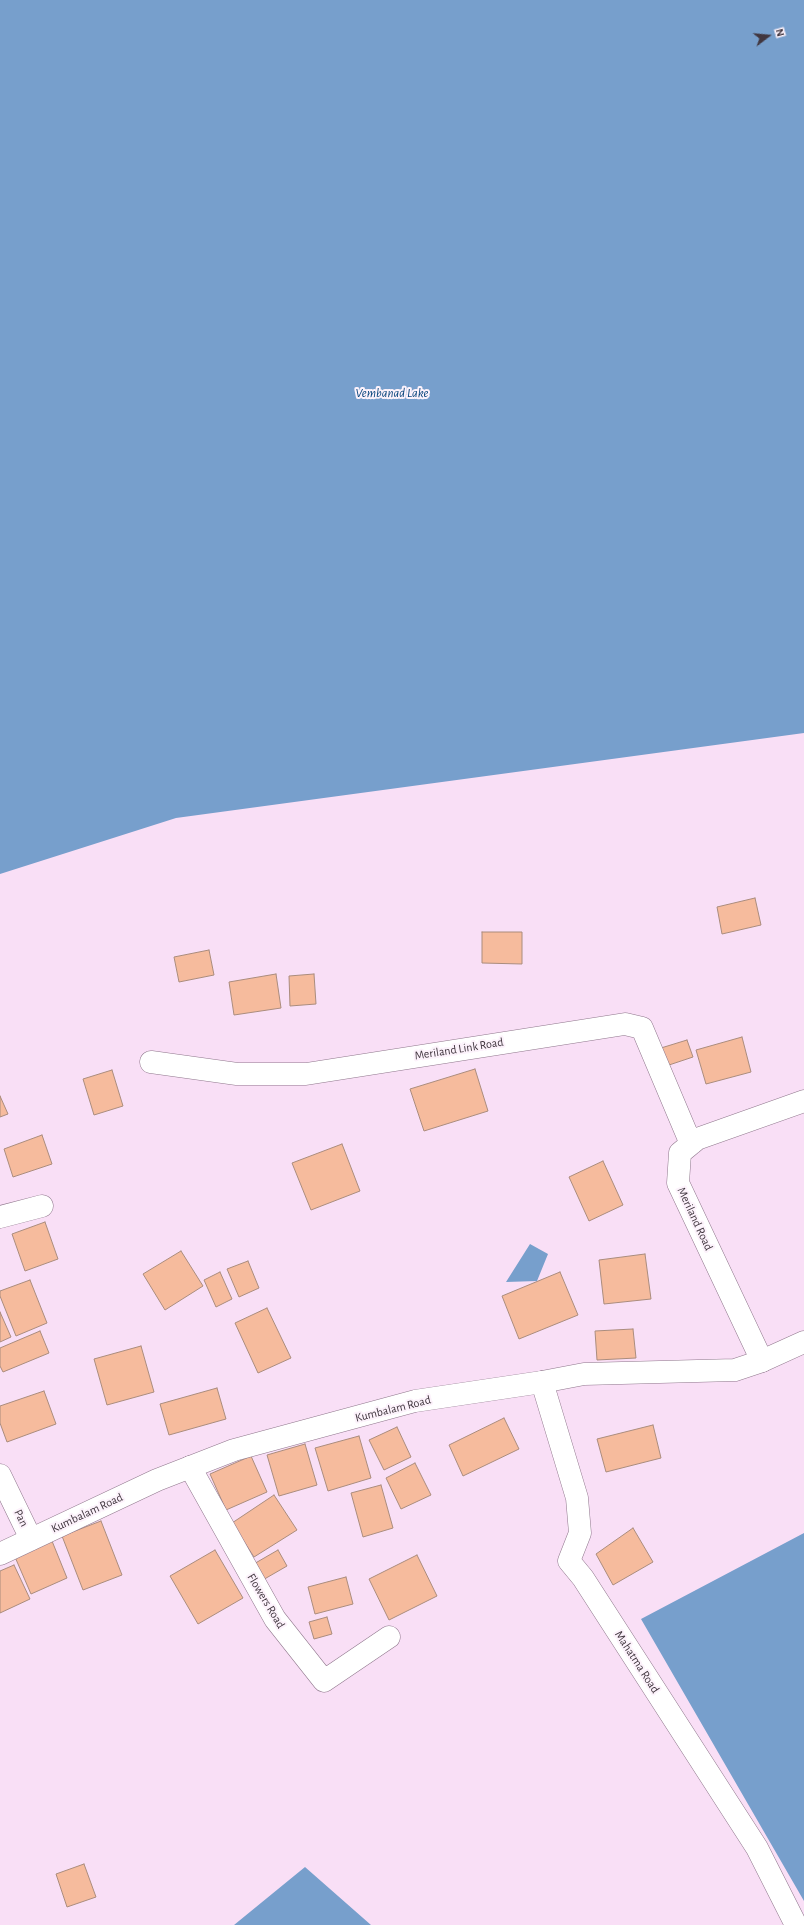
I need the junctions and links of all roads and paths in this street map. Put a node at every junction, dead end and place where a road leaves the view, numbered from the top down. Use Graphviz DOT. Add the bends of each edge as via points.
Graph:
graph roads {
  1 [pos="151,1062"];
  2 [pos="804,1101"];
  3 [pos="691,1144"];
  4 [pos="42,1206"];
  5 [pos="0,1217"];
  6 [pos="804,1342"];
  7 [pos="762,1361"];
  8 [pos="542,1382"];
  9 [pos="190,1467"];
  10 [pos="0,1475"];
  11 [pos="31,1539"];
  12 [pos="0,1554"];
  13 [pos="389,1637"];
  14 [pos="796,1925"];
  1 -- 3 [label="street, Meriland Link Road" via="237,1074 306,1074 625,1024 642,1028"];
  2 -- 3 [label="street, Meriland Road" via="697,1139"];
  3 -- 7 [label="street, Meriland Road" via="680,1153 678,1183"];
  4 -- 5 [label="street"];
  6 -- 7 [label="street, Kumbalam Road"];
  7 -- 8 [label="street, Kumbalam Road" via="735,1370 584,1374"];
  8 -- 9 [label="street, Kumbalam Road" via="415,1402 234,1450"];
  8 -- 14 [label="street, Mahatma Road" via="577,1498 580,1533 569,1561 583,1578 757,1848"];
  9 -- 11 [label="street, Kumbalam Road"];
  9 -- 13 [label="street, Flowers Road" via="275,1619 324,1681"];
  10 -- 11 [label="street, Pan"];
  11 -- 12 [label="street, Kumbalam Road"];
}
